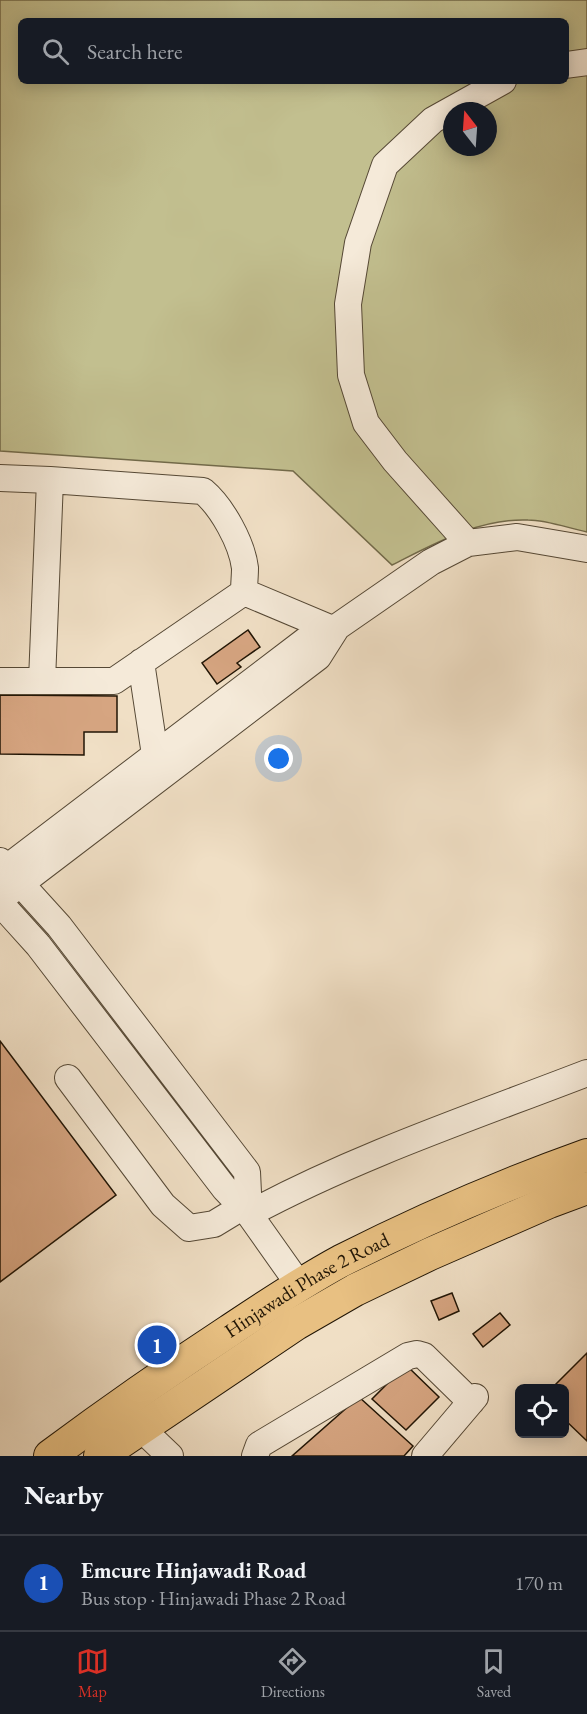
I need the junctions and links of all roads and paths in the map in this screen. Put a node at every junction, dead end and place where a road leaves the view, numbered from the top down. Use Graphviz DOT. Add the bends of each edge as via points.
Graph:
graph roads {
  1 [pos="587,62"];
  2 [pos="569,65"];
  3 [pos="498,84"];
  4 [pos="0,478"];
  5 [pos="50,480"];
  6 [pos="468,543"];
  7 [pos="587,549"];
  8 [pos="244,592"];
  9 [pos="335,628"];
  10 [pos="141,662"];
  11 [pos="0,681"];
  12 [pos="42,681"];
  13 [pos="155,755"];
  14 [pos="7,872"];
  15 [pos="0,901"];
  16 [pos="587,1073"];
  17 [pos="68,1078"];
  18 [pos="587,1155"];
  19 [pos="587,1188"];
  20 [pos="246,1210"];
  21 [pos="300,1286"];
  22 [pos="116,1435"];
  23 [pos="434,1453"];
  24 [pos="50,1456"];
  25 [pos="170,1456"];
  26 [pos="255,1456"];
  1 -- 2 [label="street"];
  3 -- 6 [label="street" via="433,120 385,165 358,243 348,304 351,375 366,423"];
  4 -- 5 [label="street"];
  5 -- 8 [label="street" via="203,491 223,514 241,552"];
  5 -- 12 [label="street"];
  6 -- 7 [label="street" via="517,537"];
  6 -- 9 [label="street" via="431,562"];
  8 -- 9 [label="street"];
  8 -- 10 [label="street"];
  9 -- 13 [label="street" via="305,641"];
  9 -- 14 [label="street" via="318,657"];
  10 -- 12 [label="street" via="114,681"];
  10 -- 13 [label="street"];
  11 -- 12 [label="street"];
  13 -- 14 [label="street"];
  14 -- 15 [label="street"];
  14 -- 20 [label="street" via="59,926 247,1172"];
  15 -- 20 [label="street" via="225,1189"];
  16 -- 20 [label="street" via="401,1143"];
  17 -- 20 [label="street" via="163,1205 189,1228 214,1224"];
  18 -- 21 [label="main road, Hinjawadi Phase 2 Road" via="417,1225"];
  19 -- 22 [label="main road, Hinjawadi Phase 2 Road" via="355,1290"];
  20 -- 21 [label="street"];
  21 -- 22 [label="main road, Hinjawadi Phase 2 Road" via="279,1297"];
  22 -- 24 [label="main road, Hinjawadi Phase 2 Road"];
  22 -- 25 [label="street"];
  23 -- 26 [label="street" via="473,1399 417,1354 259,1445"];
}
